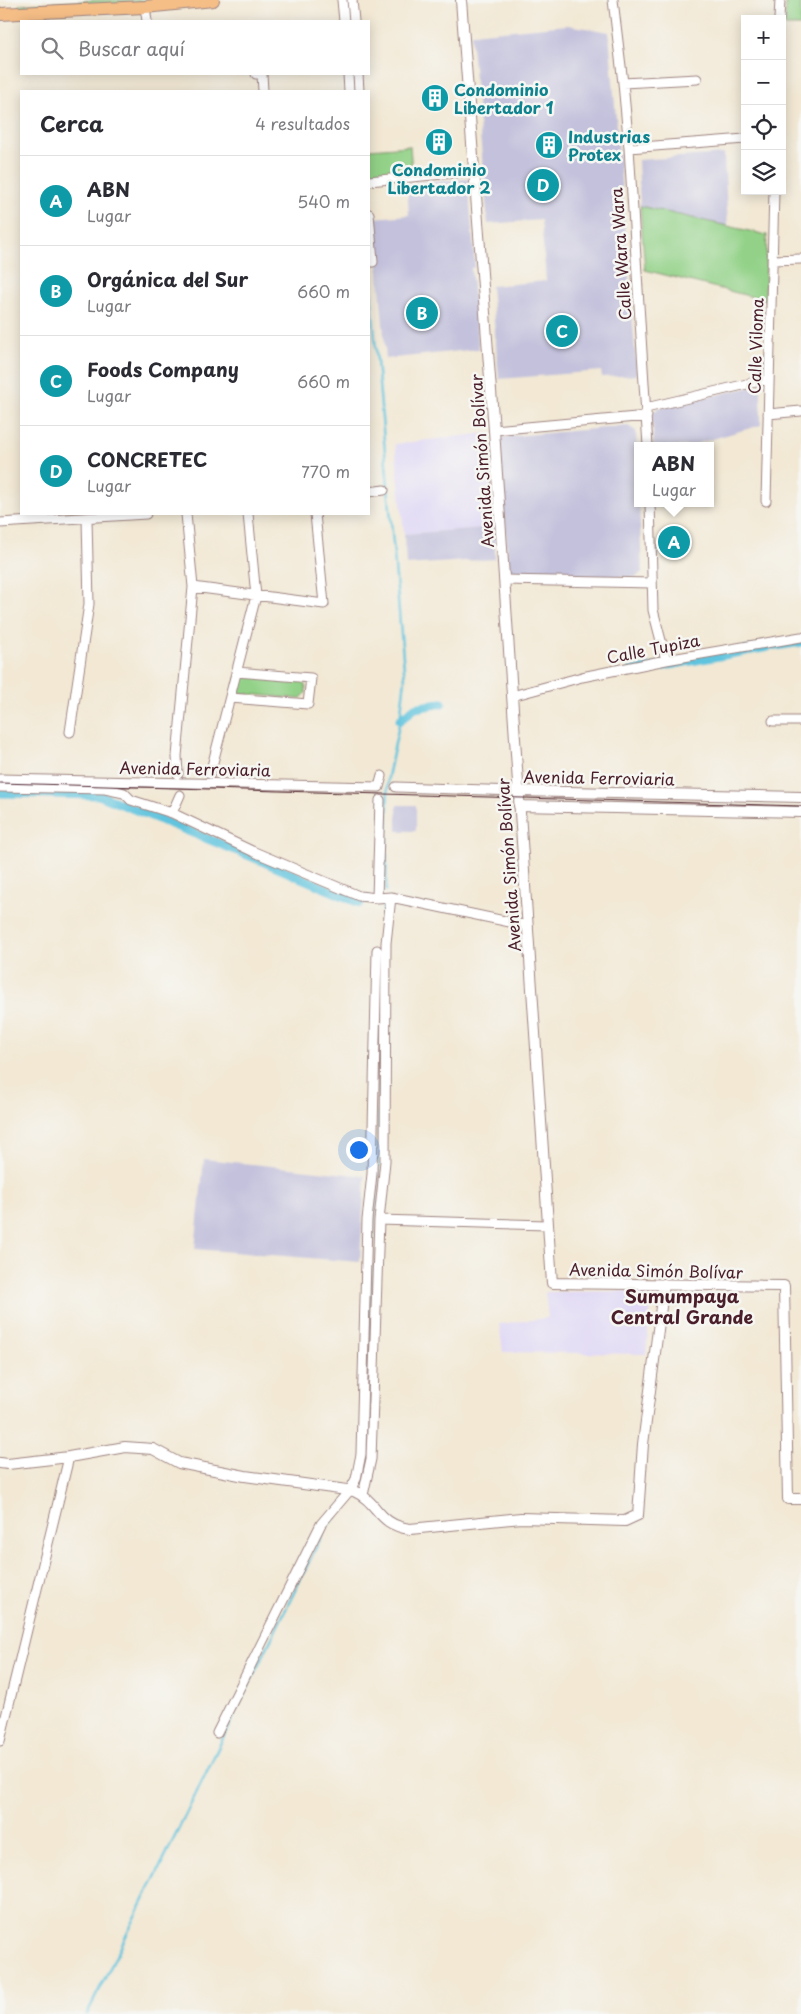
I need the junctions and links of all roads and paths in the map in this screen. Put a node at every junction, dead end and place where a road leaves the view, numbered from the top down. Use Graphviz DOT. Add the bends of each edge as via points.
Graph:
graph roads {
  1 [pos="213,0"];
  2 [pos="342,0"];
  3 [pos="352,0"];
  4 [pos="461,0"];
  5 [pos="613,0"];
  6 [pos="780,0"];
  7 [pos="145,7"];
  8 [pos="0,14"];
  9 [pos="779,15"];
  10 [pos="147,20"];
  11 [pos="344,20"];
  12 [pos="354,20"];
  13 [pos="262,75"];
  14 [pos="348,75"];
  15 [pos="358,75"];
  16 [pos="696,79"];
  17 [pos="623,83"];
  18 [pos="263,90"];
  19 [pos="349,90"];
  20 [pos="359,90"];
  21 [pos="741,139"];
  22 [pos="629,148"];
  23 [pos="475,171"];
  24 [pos="370,180"];
  25 [pos="774,195"];
  26 [pos="370,238"];
  27 [pos="801,259"];
  28 [pos="773,260"];
  29 [pos="371,262"];
  30 [pos="768,379"];
  31 [pos="801,411"];
  32 [pos="647,412"];
  33 [pos="768,414"];
  34 [pos="494,430"];
  35 [pos="648,442"];
  36 [pos="384,490"];
  37 [pos="370,492"];
  38 [pos="766,501"];
  39 [pos="650,507"];
  40 [pos="134,515"];
  41 [pos="186,515"];
  42 [pos="248,515"];
  43 [pos="315,515"];
  44 [pos="87,519"];
  45 [pos="0,524"];
  46 [pos="504,580"];
  47 [pos="652,583"];
  48 [pos="193,588"];
  49 [pos="256,596"];
  50 [pos="801,637"];
  51 [pos="666,660"];
  52 [pos="236,672"];
  53 [pos="512,696"];
  54 [pos="230,698"];
  55 [pos="772,720"];
  56 [pos="801,721"];
  57 [pos="70,732"];
  58 [pos="178,774"];
  59 [pos="210,774"];
  60 [pos="382,776"];
  61 [pos="0,778"];
  62 [pos="0,787"];
  63 [pos="396,787"];
  64 [pos="518,790"];
  65 [pos="180,794"];
  66 [pos="801,797"];
  67 [pos="380,800"];
  68 [pos="519,806"];
  69 [pos="801,812"];
  70 [pos="172,813"];
  71 [pos="390,897"];
  72 [pos="377,898"];
  73 [pos="528,926"];
  74 [pos="377,950"];
  75 [pos="379,1220"];
  76 [pos="547,1225"];
  77 [pos="664,1284"];
  78 [pos="69,1456"];
  79 [pos="0,1463"];
  80 [pos="357,1493"];
  81 [pos="801,1499"];
  82 [pos="217,1734"];
  83 [pos="0,1741"];
  1 -- 7 [label="main road"];
  2 -- 11 [label="street"];
  3 -- 12 [label="street"];
  4 -- 23 [label="street, Avenida Simón Bolívar"];
  5 -- 17 [label="street, Calle Wara Wara"];
  6 -- 9 [label="street"];
  7 -- 8 [label="main road"];
  7 -- 10 [label="street"];
  13 -- 18 [label="street"];
  14 -- 19 [label="street"];
  15 -- 20 [label="street"];
  16 -- 17 [label="street"];
  17 -- 22 [label="street, Calle Wara Wara"];
  21 -- 22 [label="street"];
  22 -- 32 [label="street, Calle Wara Wara"];
  23 -- 24 [label="street"];
  23 -- 34 [label="street, Avenida Simón Bolívar"];
  25 -- 28 [label="street, Calle Viloma"];
  26 -- 29 [label="street"];
  27 -- 28 [label="street"];
  28 -- 30 [label="street, Calle Viloma"];
  30 -- 32 [label="street"];
  30 -- 33 [label="street, Calle Viloma"];
  31 -- 33 [label="street"];
  32 -- 34 [label="street"];
  32 -- 35 [label="street, Calle Wara Wara"];
  33 -- 38 [label="street, Calle Viloma"];
  34 -- 46 [label="street, Avenida Simón Bolívar"];
  36 -- 37 [label="street"];
  39 -- 47 [label="street"];
  40 -- 44 [label="street"];
  41 -- 48 [label="street"];
  42 -- 49 [label="street"];
  43 -- 49 [label="street" via="324,604"];
  44 -- 45 [label="street"];
  44 -- 57 [label="street" via="89,604"];
  46 -- 47 [label="street"];
  46 -- 53 [label="street, Avenida Simón Bolívar"];
  47 -- 51 [label="street" via="653,610"];
  48 -- 49 [label="street"];
  48 -- 58 [label="street"];
  49 -- 52 [label="street"];
  50 -- 51 [label="street, Calle Tupiza"];
  51 -- 53 [label="street, Calle Tupiza" via="582,677"];
  52 -- 54 [label="street"];
  52 -- 54 [label="street" via="311,678 308,704"];
  53 -- 64 [label="street, Avenida Simón Bolívar"];
  54 -- 59 [label="street"];
  55 -- 56 [label="street"];
  60 -- 61 [label="street, Avenida Ferroviaria" via="379,787"];
  62 -- 70 [label="street, Avenida Ferroviaria" via="105,789 124,793 131,800"];
  63 -- 64 [label="street, Avenida Ferroviaria"];
  64 -- 66 [label="street, Avenida Ferroviaria"];
  64 -- 68 [label="street, Avenida Simón Bolívar"];
  65 -- 70 [label="street, Avenida Ferroviaria"];
  67 -- 72 [label="street"];
  68 -- 69 [label="street, Avenida Ferroviaria"];
  68 -- 73 [label="street, Avenida Simón Bolívar"];
  70 -- 72 [label="street" via="359,896"];
  71 -- 72 [label="street"];
  71 -- 73 [label="street"];
  71 -- 75 [label="street" via="384,1024 385,1161"];
  73 -- 76 [label="street, Avenida Simón Bolívar"];
  74 -- 80 [label="street" via="372,1174 366,1230 361,1454"];
  75 -- 76 [label="street"];
  75 -- 80 [label="street" via="370,1459"];
  76 -- 77 [label="street, Avenida Simón Bolívar" via="552,1284"];
  77 -- 80 [label="street" via="643,1444 638,1515 625,1521 521,1518 410,1529 388,1523"];
  77 -- 81 [label="street, Avenida Simón Bolívar" via="784,1286 788,1499"];
  78 -- 79 [label="street"];
  78 -- 80 [label="street" via="125,1446 153,1449 179,1463"];
  78 -- 83 [label="street"];
  80 -- 82 [label="street" via="321,1524"];
}
